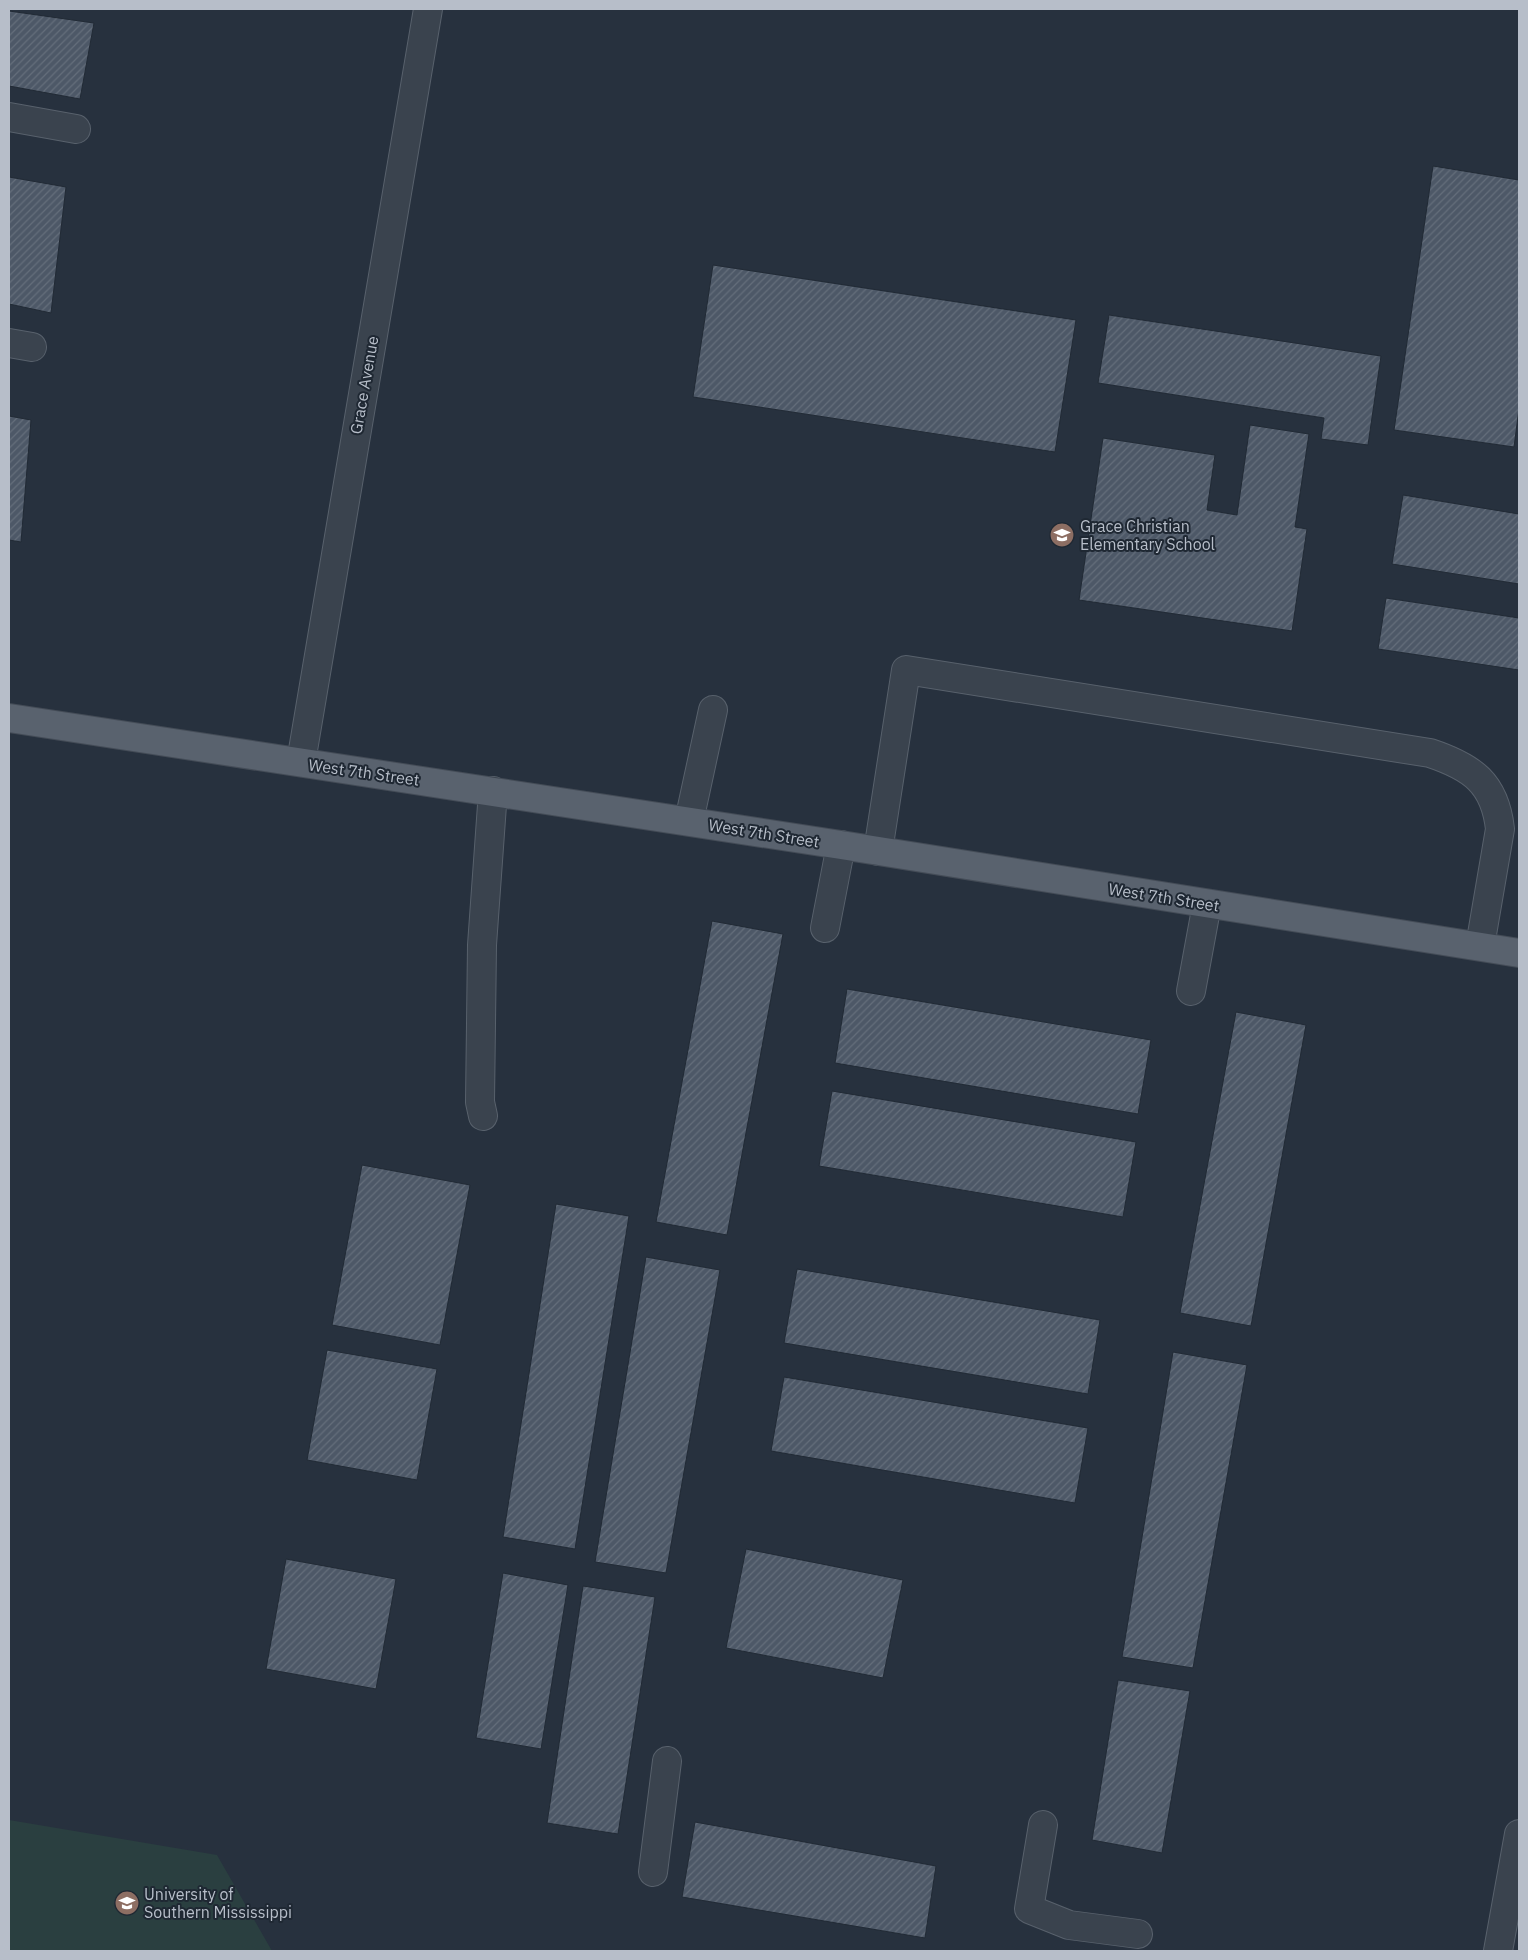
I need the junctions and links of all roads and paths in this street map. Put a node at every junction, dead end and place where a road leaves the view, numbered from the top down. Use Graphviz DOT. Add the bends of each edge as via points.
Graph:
graph roads {
  1 [pos="428,9"];
  2 [pos="9,117"];
  3 [pos="76,129"];
  4 [pos="713,710"];
  5 [pos="9,718"];
  6 [pos="301,762"];
  7 [pos="494,791"];
  8 [pos="689,821"];
  9 [pos="841,844"];
  10 [pos="878,851"];
  11 [pos="1207,904"];
  12 [pos="825,928"];
  13 [pos="1480,946"];
  14 [pos="1519,953"];
  15 [pos="1191,991"];
  16 [pos="483,1116"];
  17 [pos="667,1761"];
  18 [pos="1043,1826"];
  19 [pos="1519,1834"];
  20 [pos="653,1872"];
  21 [pos="1138,1934"];
  22 [pos="1498,1951"];
  1 -- 6 [label="street, Grace Avenue"];
  2 -- 3 [label="street"];
  4 -- 8 [label="street"];
  5 -- 6 [label="main road, West 7th Street"];
  6 -- 7 [label="main road, West 7th Street"];
  7 -- 8 [label="main road, West 7th Street"];
  7 -- 16 [label="street" via="482,944 480,1102"];
  8 -- 9 [label="main road, West 7th Street"];
  9 -- 10 [label="main road, West 7th Street"];
  9 -- 12 [label="street"];
  10 -- 11 [label="main road, West 7th Street"];
  10 -- 13 [label="street" via="906,670 1430,752 1474,774 1488,788 1499,815 1500,829"];
  11 -- 13 [label="main road, West 7th Street"];
  11 -- 15 [label="street"];
  13 -- 14 [label="main road, West 7th Street"];
  17 -- 20 [label="street"];
  18 -- 21 [label="street" via="1029,1910 1069,1926"];
  19 -- 22 [label="street"];
}
